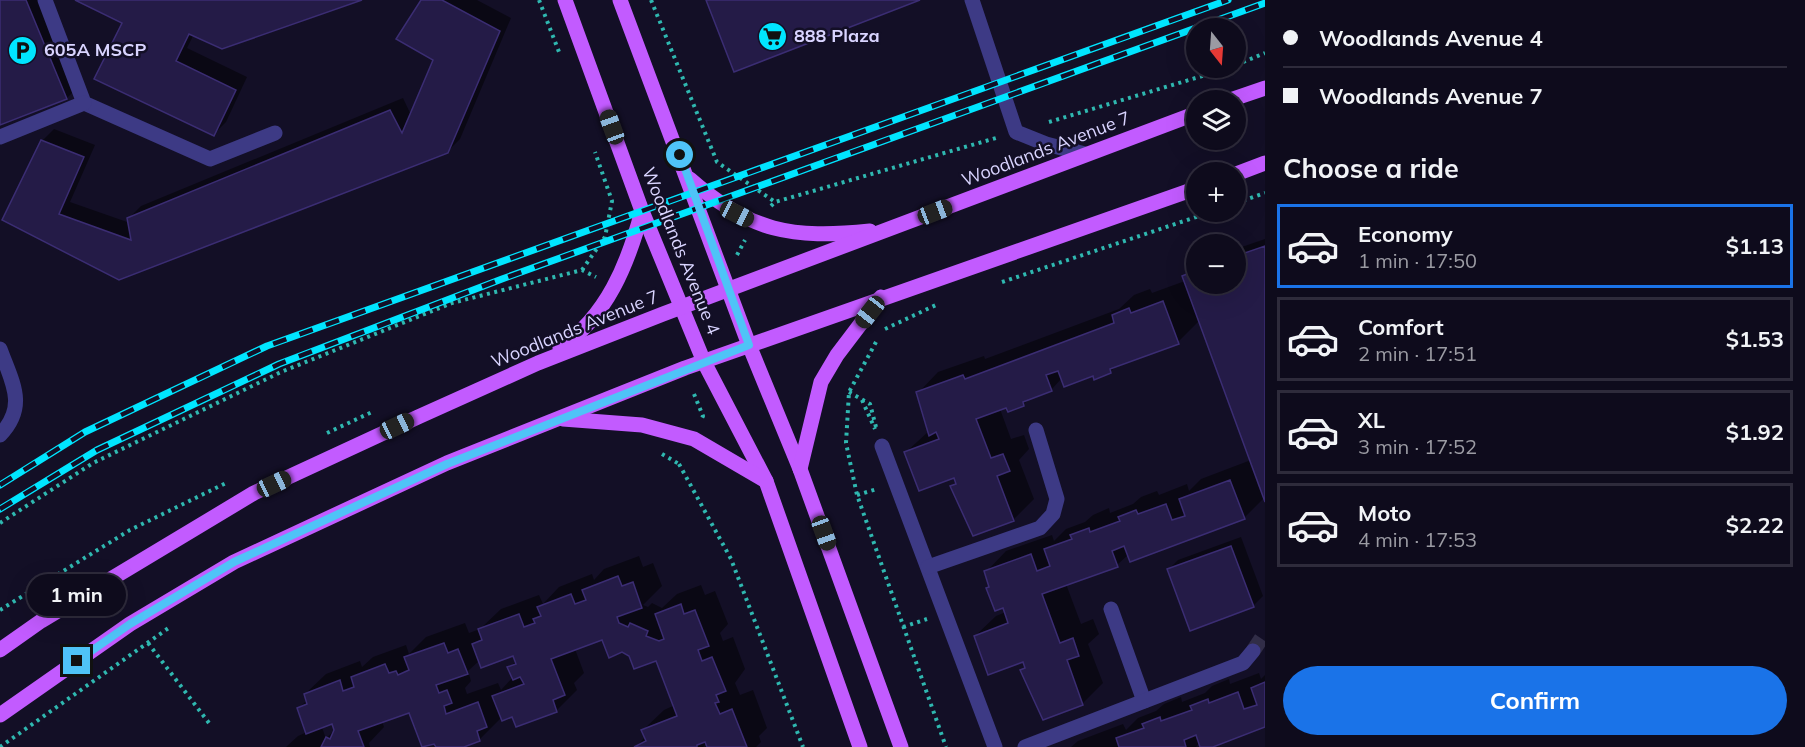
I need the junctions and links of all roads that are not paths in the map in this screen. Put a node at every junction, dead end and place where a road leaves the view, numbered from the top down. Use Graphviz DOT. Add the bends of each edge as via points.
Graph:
graph roads {
  1 [pos="45,0"];
  2 [pos="566,0"];
  3 [pos="620,0"];
  4 [pos="972,0"];
  5 [pos="1265,88"];
  6 [pos="1246,95"];
  7 [pos="84,104"];
  8 [pos="1186,117"];
  9 [pos="275,134"];
  10 [pos="0,137"];
  11 [pos="1084,154"];
  12 [pos="1265,163"];
  13 [pos="1246,170"];
  14 [pos="688,177"];
  15 [pos="1186,192"];
  16 [pos="642,211"];
  17 [pos="892,228"];
  18 [pos="728,290"];
  19 [pos="882,297"];
  20 [pos="681,308"];
  21 [pos="749,345"];
  22 [pos="0,349"];
  23 [pos="704,362"];
  24 [pos="538,363"];
  25 [pos="558,418"];
  26 [pos="1036,430"];
  27 [pos="0,435"];
  28 [pos="882,446"];
  29 [pos="800,469"];
  30 [pos="766,481"];
  31 [pos="928,567"];
  32 [pos="1111,609"];
  33 [pos="0,650"];
  34 [pos="1253,651"];
  35 [pos="1144,701"];
  36 [pos="0,715"];
  37 [pos="860,747"];
  38 [pos="901,747"];
  39 [pos="995,747"];
  40 [pos="1025,747"];
  1 -- 7 [label="lane"];
  2 -- 16 [label="main road, Woodlands Avenue 4"];
  3 -- 14 [label="main road, Woodlands Avenue 4"];
  4 -- 11 [label="lane" via="1016,132"];
  5 -- 6 [label="main road"];
  7 -- 9 [label="lane" via="210,159"];
  7 -- 10 [label="lane"];
  8 -- 11 [label="main road, Woodlands Avenue 7"];
  11 -- 17 [label="main road, Woodlands Avenue 7"];
  12 -- 13 [label="main road"];
  14 -- 17 [label="main road" via="719,205 766,226 838,234"];
  14 -- 18 [label="main road, Woodlands Avenue 4"];
  15 -- 19 [label="main road"];
  16 -- 20 [label="main road, Woodlands Avenue 4"];
  16 -- 24 [label="main road" via="629,258 597,314 573,339"];
  17 -- 18 [label="main road, Woodlands Avenue 7"];
  18 -- 20 [label="main road, Woodlands Avenue 7"];
  18 -- 21 [label="main road, Woodlands Avenue 4"];
  19 -- 21 [label="main road"];
  19 -- 29 [label="main road" via="821,382"];
  20 -- 23 [label="main road, Woodlands Avenue 4"];
  20 -- 24 [label="main road, Woodlands Avenue 7"];
  21 -- 23 [label="main road"];
  21 -- 29 [label="main road, Woodlands Avenue 4"];
  22 -- 27 [label="lane" via="16,392 16,411"];
  23 -- 25 [label="main road"];
  23 -- 30 [label="main road, Woodlands Avenue 4"];
  24 -- 33 [label="main road, Woodlands Avenue 7" via="254,494 41,621"];
  25 -- 30 [label="main road" via="642,425 694,439"];
  25 -- 36 [label="main road" via="447,464 234,562 130,624"];
  26 -- 31 [label="lane" via="1057,499 1053,514 1040,528"];
  28 -- 31 [label="lane"];
  29 -- 38 [label="main road, Woodlands Avenue 4"];
  30 -- 37 [label="main road, Woodlands Avenue 4"];
  31 -- 39 [label="lane"];
  32 -- 35 [label="lane"];
  34 -- 35 [label="lane" via="1243,663"];
  35 -- 40 [label="lane"];
}
